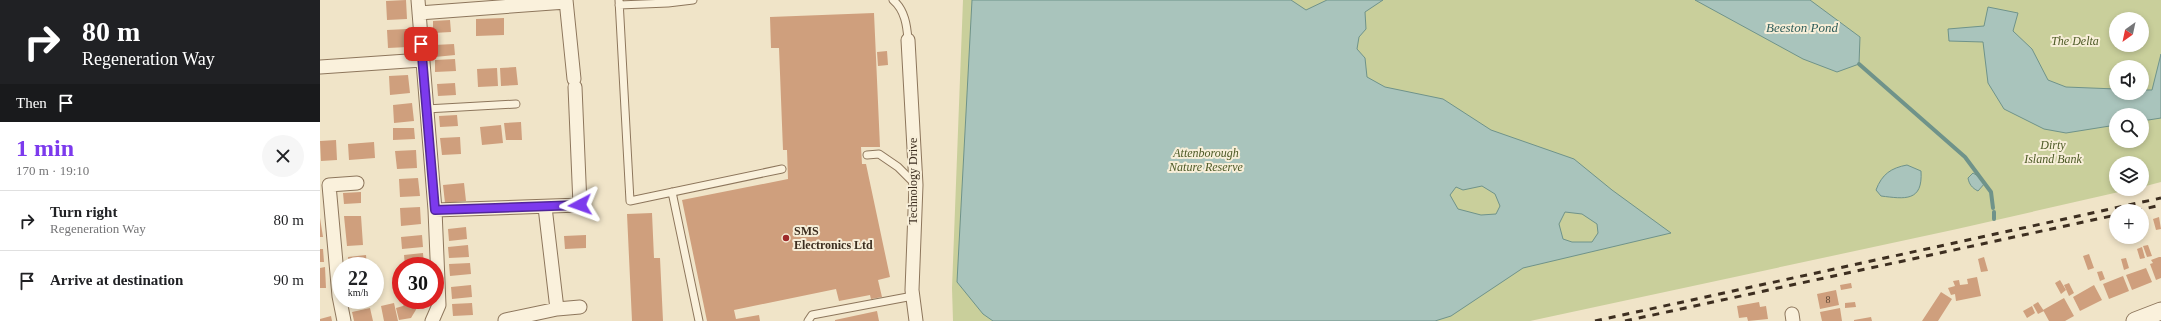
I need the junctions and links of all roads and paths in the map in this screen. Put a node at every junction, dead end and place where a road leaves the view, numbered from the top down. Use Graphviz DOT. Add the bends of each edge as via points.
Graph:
graph roads {
  1 [pos="418,0"];
  2 [pos="693,0"];
  3 [pos="893,0"];
  4 [pos="566,1"];
  5 [pos="619,3"];
  6 [pos="419,13"];
  7 [pos="908,40"];
  8 [pos="422,60"];
  9 [pos="320,67"];
  10 [pos="516,104"];
  11 [pos="426,109"];
  12 [pos="867,155"];
  13 [pos="782,169"];
  14 [pos="357,183"];
  15 [pos="325,185"];
  16 [pos="916,185"];
  17 [pos="672,192"];
  18 [pos="545,207"];
  19 [pos="435,210"];
  20 [pos="913,296"];
  21 [pos="580,306"];
  22 [pos="557,309"];
  23 [pos="2156,315"];
  24 [pos="505,320"];
  25 [pos="344,321"];
  26 [pos="432,321"];
  27 [pos="698,321"];
  28 [pos="808,321"];
  29 [pos="916,321"];
  30 [pos="2135,321"];
  1 -- 6 [label="street"];
  2 -- 5 [label="lane"];
  3 -- 7 [label="lane" via="907,25"];
  4 -- 6 [label="street"];
  4 -- 18 [label="street" via="575,83 580,205"];
  5 -- 17 [label="lane" via="630,201"];
  6 -- 8 [label="street"];
  7 -- 16 [label="street, Technology Drive"];
  8 -- 9 [label="street"];
  8 -- 11 [label="street"];
  10 -- 11 [label="lane"];
  11 -- 19 [label="street"];
  12 -- 16 [label="lane" via="879,154 898,167"];
  13 -- 17 [label="lane"];
  14 -- 15 [label="street"];
  15 -- 25 [label="street"];
  16 -- 20 [label="street, Technology Drive"];
  17 -- 27 [label="lane"];
  18 -- 19 [label="street"];
  18 -- 22 [label="street"];
  19 -- 26 [label="street" via="439,305"];
  20 -- 28 [label="lane" via="812,315"];
  20 -- 29 [label="street, Technology Drive"];
  21 -- 22 [label="street"];
  22 -- 24 [label="street"];
  23 -- 30 [label="street"];
}
